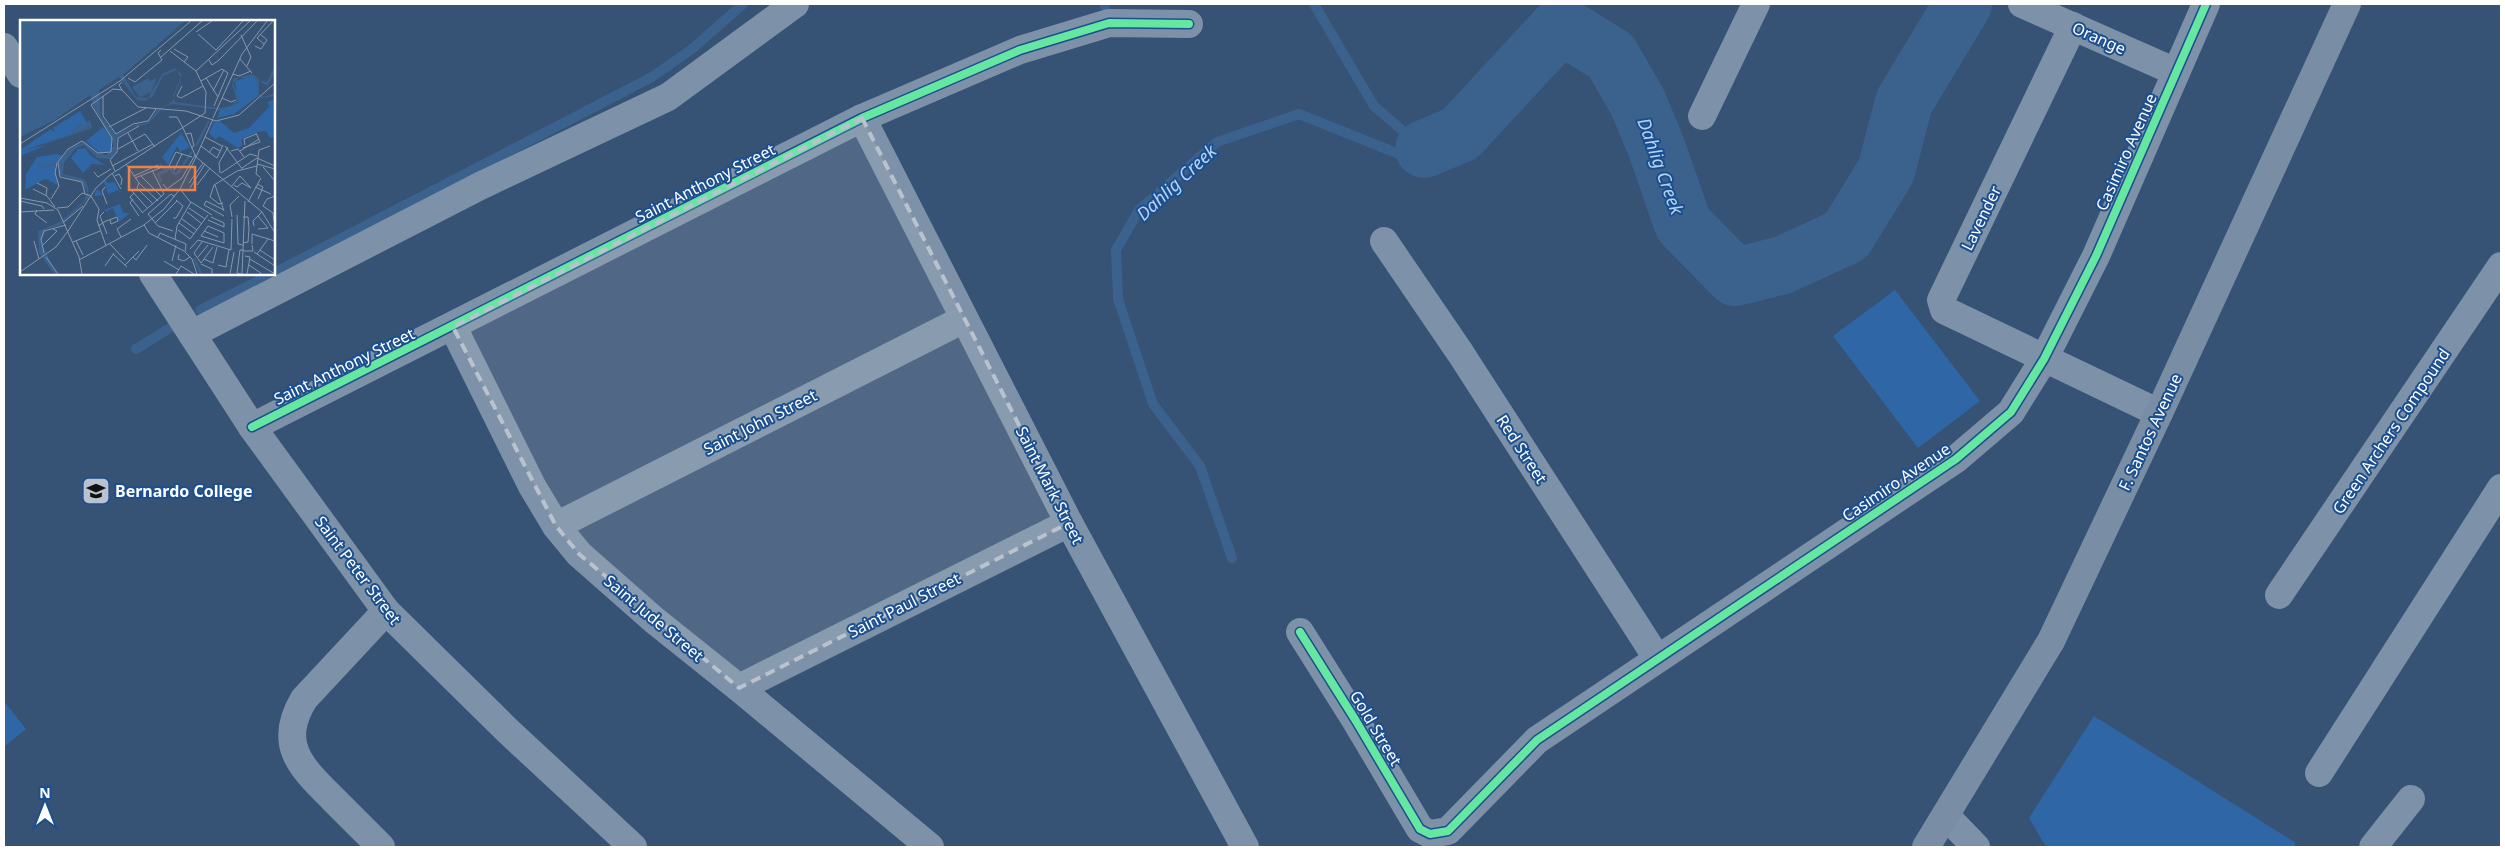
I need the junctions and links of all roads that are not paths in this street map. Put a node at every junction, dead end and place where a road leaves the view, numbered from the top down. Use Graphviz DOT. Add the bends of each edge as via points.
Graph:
graph roads {
  1 [pos="795,4"];
  2 [pos="1756,4"];
  3 [pos="2022,4"];
  4 [pos="2206,4"];
  5 [pos="2347,4"];
  6 [pos="1189,24"];
  7 [pos="2073,26"];
  8 [pos="4,47"];
  9 [pos="20,72"];
  10 [pos="2176,72"];
  11 [pos="1702,116"];
  12 [pos="862,118"];
  13 [pos="1384,241"];
  14 [pos="2501,266"];
  15 [pos="154,275"];
  16 [pos="964,319"];
  17 [pos="453,327"];
  18 [pos="192,334"];
  19 [pos="2044,359"];
  20 [pos="2159,413"];
  21 [pos="252,426"];
  22 [pos="2501,488"];
  23 [pos="1069,523"];
  24 [pos="556,526"];
  25 [pos="2279,595"];
  26 [pos="386,611"];
  27 [pos="1300,632"];
  28 [pos="1657,658"];
  29 [pos="739,688"];
  30 [pos="2320,773"];
  31 [pos="2411,799"];
  32 [pos="1947,817"];
  33 [pos="1430,834"];
  34 [pos="2386,843"];
  35 [pos="381,847"];
  36 [pos="634,847"];
  37 [pos="930,847"];
  38 [pos="1245,847"];
  39 [pos="1926,847"];
  40 [pos="1976,847"];
  1 -- 18 [label="street" via="668,97 480,186"];
  2 -- 11 [label="street"];
  3 -- 7 [label="street, Orange"];
  4 -- 10 [label="street, Casimiro Avenue"];
  5 -- 20 [label="street, F. Santos Avenue"];
  6 -- 12 [label="street, Saint Anthony Street" via="1109,23 1020,50"];
  7 -- 10 [label="street, Orange"];
  7 -- 19 [label="street, Lavender" via="1941,300 1944,310"];
  8 -- 9 [label="street"];
  10 -- 19 [label="street, Casimiro Avenue" via="2096,256"];
  12 -- 16 [label="street, Saint Mark Street"];
  12 -- 17 [label="street, Saint Anthony Street"];
  13 -- 28 [label="street, Red Street" via="1461,354"];
  14 -- 25 [label="street, Green Archers Compound"];
  15 -- 18 [label="street, Saint Peter Street"];
  16 -- 23 [label="street, Saint Mark Street"];
  16 -- 24 [label="street, Saint John Street"];
  17 -- 21 [label="street, Saint Anthony Street"];
  17 -- 24 [label="street, Saint Jude Street" via="532,486"];
  18 -- 21 [label="street, Saint Peter Street"];
  19 -- 20 [label="street, Lavender"];
  19 -- 28 [label="street, Casimiro Avenue" via="2011,412 1956,460"];
  20 -- 32 [label="street, F. Santos Avenue" via="2050,641"];
  21 -- 26 [label="street, Saint Peter Street"];
  22 -- 30 [label="street"];
  23 -- 29 [label="street, Saint Paul Street"];
  23 -- 38 [label="street, Saint Mark Street"];
  24 -- 29 [label="street, Saint Jude Street" via="579,554"];
  26 -- 35 [label="street" via="304,699 294,714 291,732 294,752 304,770"];
  26 -- 36 [label="street, Saint Peter Street" via="502,725"];
  27 -- 33 [label="street, Gold Street" via="1420,829"];
  28 -- 33 [label="street, Casimiro Avenue" via="1538,740 1448,831"];
  29 -- 37 [label="street, Saint Jude Street"];
  31 -- 34 [label="street"];
  32 -- 39 [label="street, F. Santos Avenue"];
  32 -- 40 [label="street"];
}
